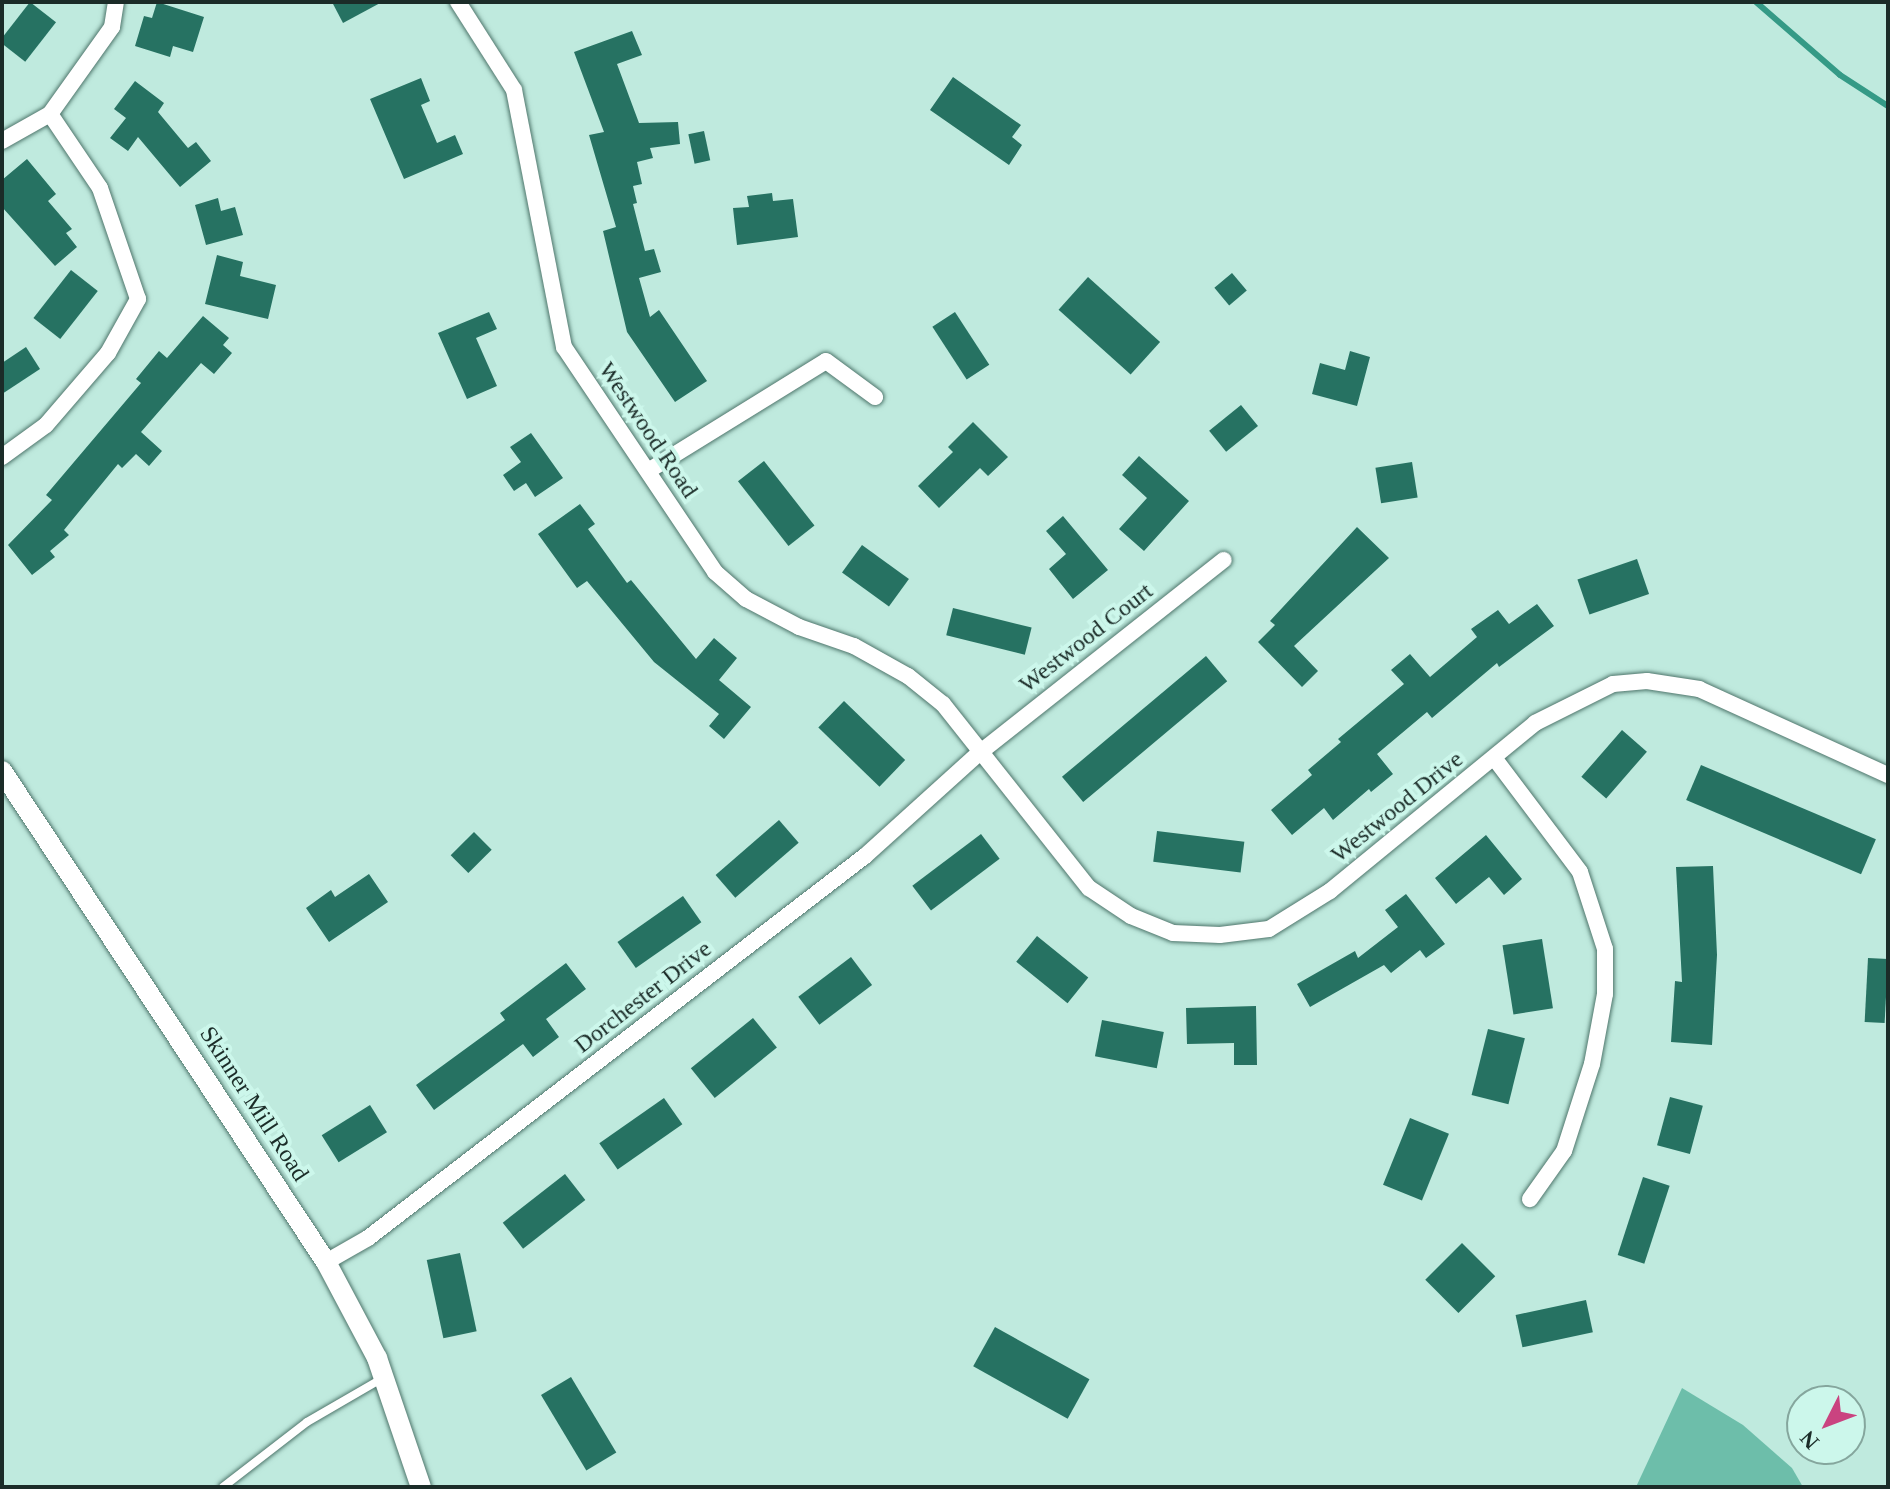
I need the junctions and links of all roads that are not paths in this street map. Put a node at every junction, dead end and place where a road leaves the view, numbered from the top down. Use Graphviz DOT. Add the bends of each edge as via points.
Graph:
graph roads {
  1 [pos="116,2"];
  2 [pos="458,2"];
  3 [pos="50,114"];
  4 [pos="2,141"];
  5 [pos="875,397"];
  6 [pos="2,457"];
  7 [pos="648,471"];
  8 [pos="1224,560"];
  9 [pos="978,754"];
  10 [pos="1495,759"];
  11 [pos="2,771"];
  12 [pos="1888,775"];
  13 [pos="1530,1199"];
  14 [pos="326,1262"];
  15 [pos="384,1378"];
  16 [pos="223,1487"];
  17 [pos="421,1487"];
  1 -- 3 [label="street" via="112,27"];
  2 -- 7 [label="street, Westwood Road" via="514,90 564,347"];
  3 -- 4 [label="street"];
  3 -- 6 [label="street" via="100,188 138,299 108,353 46,425"];
  5 -- 7 [label="street" via="826,361"];
  7 -- 9 [label="street, Westwood Road" via="715,572 746,599 908,676 943,704"];
  8 -- 9 [label="street, Westwood Court"];
  9 -- 10 [label="street, Westwood Drive" via="1089,888 1131,916 1173,933 1220,935 1269,929 1330,891"];
  9 -- 14 [label="street, Dorchester Drive" via="853,866 381,1229"];
  10 -- 12 [label="street, Westwood Drive" via="1535,723 1570,702 1613,684 1647,681 1699,689"];
  10 -- 13 [label="street" via="1580,872 1605,949 1605,994 1592,1064 1564,1151"];
  11 -- 14 [label="street, Skinner Mill Road"];
  14 -- 15 [label="street, Skinner Mill Road"];
  15 -- 16 [label="lane" via="307,1422"];
  15 -- 17 [label="street, Skinner Mill Road"];
}
